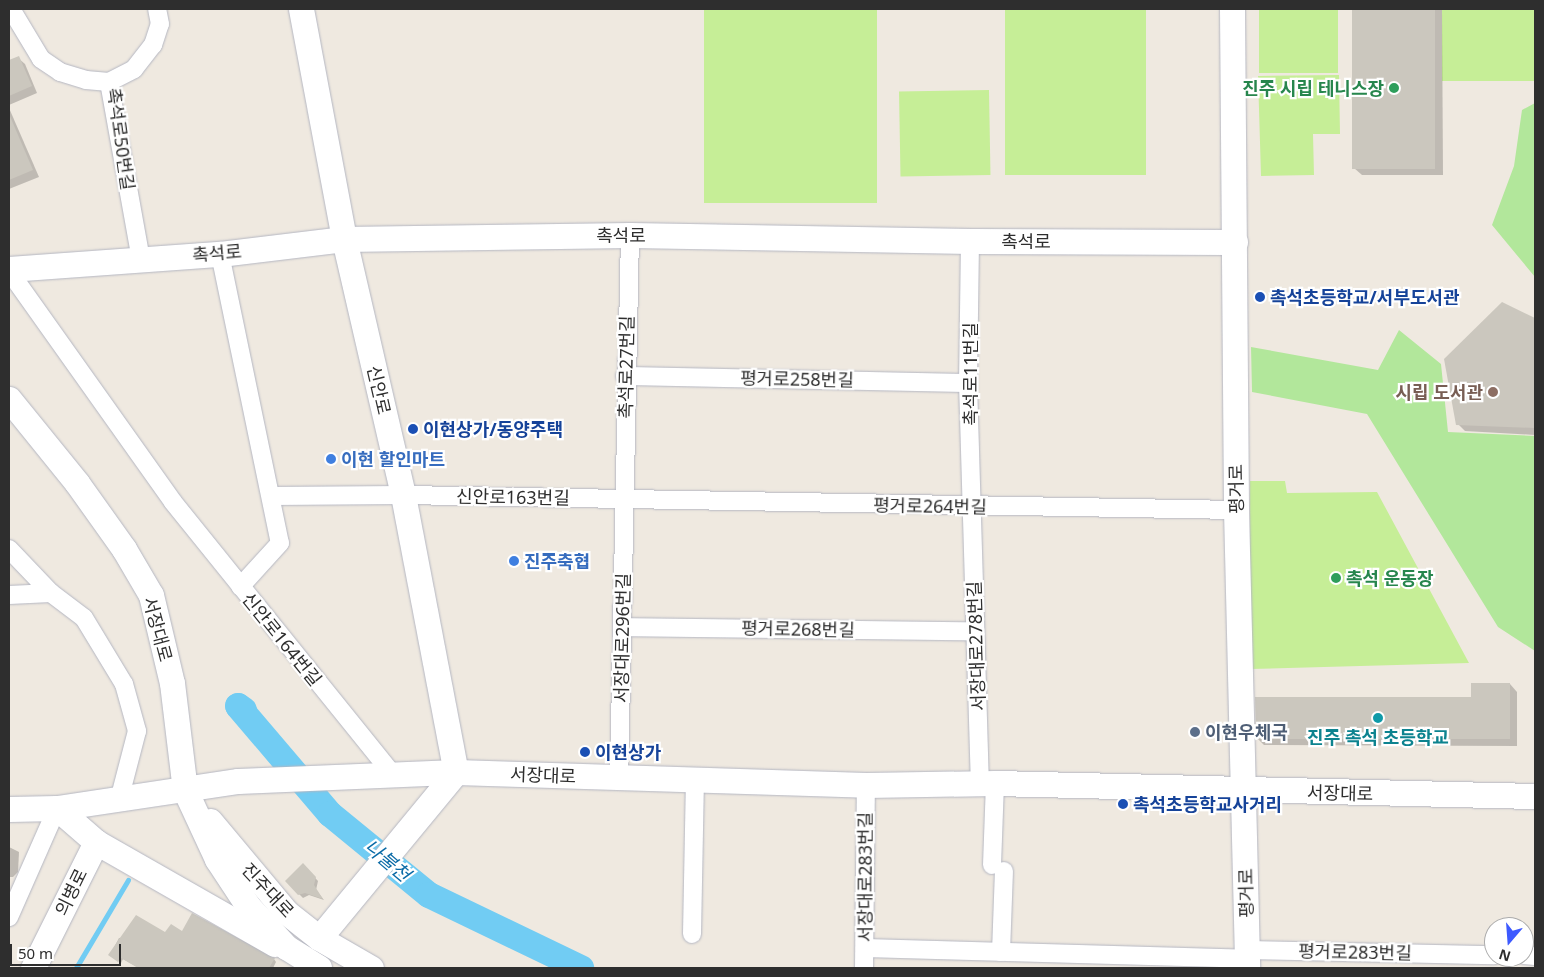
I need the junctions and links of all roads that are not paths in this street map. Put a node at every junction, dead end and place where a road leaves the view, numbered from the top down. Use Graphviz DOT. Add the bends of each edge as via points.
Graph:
graph roads {
  1 [pos="11,9"];
  2 [pos="158,9"];
  3 [pos="300,9"];
  4 [pos="1232,9"];
  5 [pos="109,82"];
  6 [pos="630,235"];
  7 [pos="344,239"];
  8 [pos="970,241"];
  9 [pos="1234,242"];
  10 [pos="220,254"];
  11 [pos="141,259"];
  12 [pos="9,270"];
  13 [pos="626,376"];
  14 [pos="968,383"];
  15 [pos="9,399"];
  16 [pos="403,495"];
  17 [pos="272,496"];
  18 [pos="624,499"];
  19 [pos="973,507"];
  20 [pos="1236,510"];
  21 [pos="9,549"];
  22 [pos="240,587"];
  23 [pos="51,593"];
  24 [pos="9,595"];
  25 [pos="622,627"];
  26 [pos="974,631"];
  27 [pos="456,772"];
  28 [pos="392,774"];
  29 [pos="619,777"];
  30 [pos="695,779"];
  31 [pos="988,783"];
  32 [pos="866,785"];
  33 [pos="185,790"];
  34 [pos="1245,791"];
  35 [pos="1535,796"];
  36 [pos="119,800"];
  37 [pos="57,808"];
  38 [pos="9,809"];
  39 [pos="96,842"];
  40 [pos="9,917"];
  41 [pos="692,934"];
  42 [pos="319,938"];
  43 [pos="286,947"];
  44 [pos="865,948"];
  45 [pos="1001,952"];
  46 [pos="1484,955"];
  47 [pos="1247,959"];
  48 [pos="1054,961"];
  49 [pos="34,968"];
  50 [pos="318,968"];
  51 [pos="371,968"];
  52 [pos="864,968"];
  1 -- 5 [label="street" via="41,59 60,72 86,80"];
  2 -- 5 [label="street, 촉석로50번길" via="160,24 153,45 134,69"];
  3 -- 7 [label="street, 신안로"];
  4 -- 9 [label="street, 평거로"];
  5 -- 11 [label="street, 촉석로50번길"];
  6 -- 7 [label="street, 촉석로"];
  6 -- 8 [label="street, 촉석로"];
  6 -- 13 [label="street, 촉석로27번길"];
  7 -- 10 [label="street, 촉석로"];
  7 -- 16 [label="street, 신안로"];
  8 -- 9 [label="street, 촉석로"];
  8 -- 14 [label="street, 촉석로11번길"];
  9 -- 20 [label="street, 평거로"];
  10 -- 11 [label="street, 촉석로"];
  10 -- 17 [label="street, 신안로164번길"];
  11 -- 12 [label="street, 촉석로"];
  12 -- 22 [label="street, 촉석로" via="173,502"];
  13 -- 14 [label="street, 평거로258번길"];
  13 -- 18 [label="street, 촉석로27번길"];
  14 -- 19 [label="street, 촉석로11번길"];
  15 -- 33 [label="street, 서장대로" via="77,483 124,549 151,595 172,683"];
  16 -- 17 [label="street"];
  16 -- 18 [label="street, 신안로163번길"];
  16 -- 27 [label="street, 신안로"];
  17 -- 22 [label="street, 신안로164번길" via="280,543"];
  18 -- 19 [label="street, 평거로264번길"];
  18 -- 25 [label="street, 서장대로296번길"];
  19 -- 20 [label="street, 평거로264번길"];
  19 -- 26 [label="street, 서장대로278번길"];
  20 -- 34 [label="street, 평거로"];
  21 -- 23 [label="street"];
  22 -- 28 [label="street, 신안로164번길"];
  23 -- 24 [label="street"];
  23 -- 36 [label="street" via="84,618 124,684 137,731"];
  25 -- 26 [label="street, 평거로268번길"];
  25 -- 29 [label="street, 서장대로296번길"];
  26 -- 31 [label="street, 서장대로278번길"];
  27 -- 28 [label="street, 서장대로"];
  27 -- 29 [label="street, 서장대로"];
  27 -- 42 [label="street"];
  28 -- 33 [label="street, 서장대로" via="238,781"];
  29 -- 30 [label="street, 서장대로"];
  30 -- 32 [label="street, 서장대로"];
  30 -- 41 [label="street"];
  31 -- 32 [label="street, 서장대로"];
  31 -- 34 [label="street, 서장대로"];
  31 -- 45 [label="street" via="998,868"];
  32 -- 44 [label="street, 서장대로283번길"];
  33 -- 36 [label="street"];
  33 -- 42 [label="street, 진주대로" via="286,912"];
  33 -- 43 [label="street, 진주대로" via="217,859 248,906"];
  34 -- 35 [label="street, 서장대로"];
  34 -- 47 [label="street, 평거로"];
  36 -- 37 [label="street"];
  37 -- 38 [label="street"];
  37 -- 39 [label="street"];
  37 -- 40 [label="street"];
  39 -- 43 [label="street" via="266,940"];
  39 -- 49 [label="street, 의병로"];
  42 -- 51 [label="street, 진주대로"];
  43 -- 50 [label="street, 진주대로"];
  44 -- 45 [label="street, 평거로283번길"];
  44 -- 52 [label="street, 서장대로283번길"];
  45 -- 48 [label="street, 평거로283번길"];
  46 -- 47 [label="street, 평거로283번길"];
  47 -- 48 [label="street, 평거로283번길"];
}
